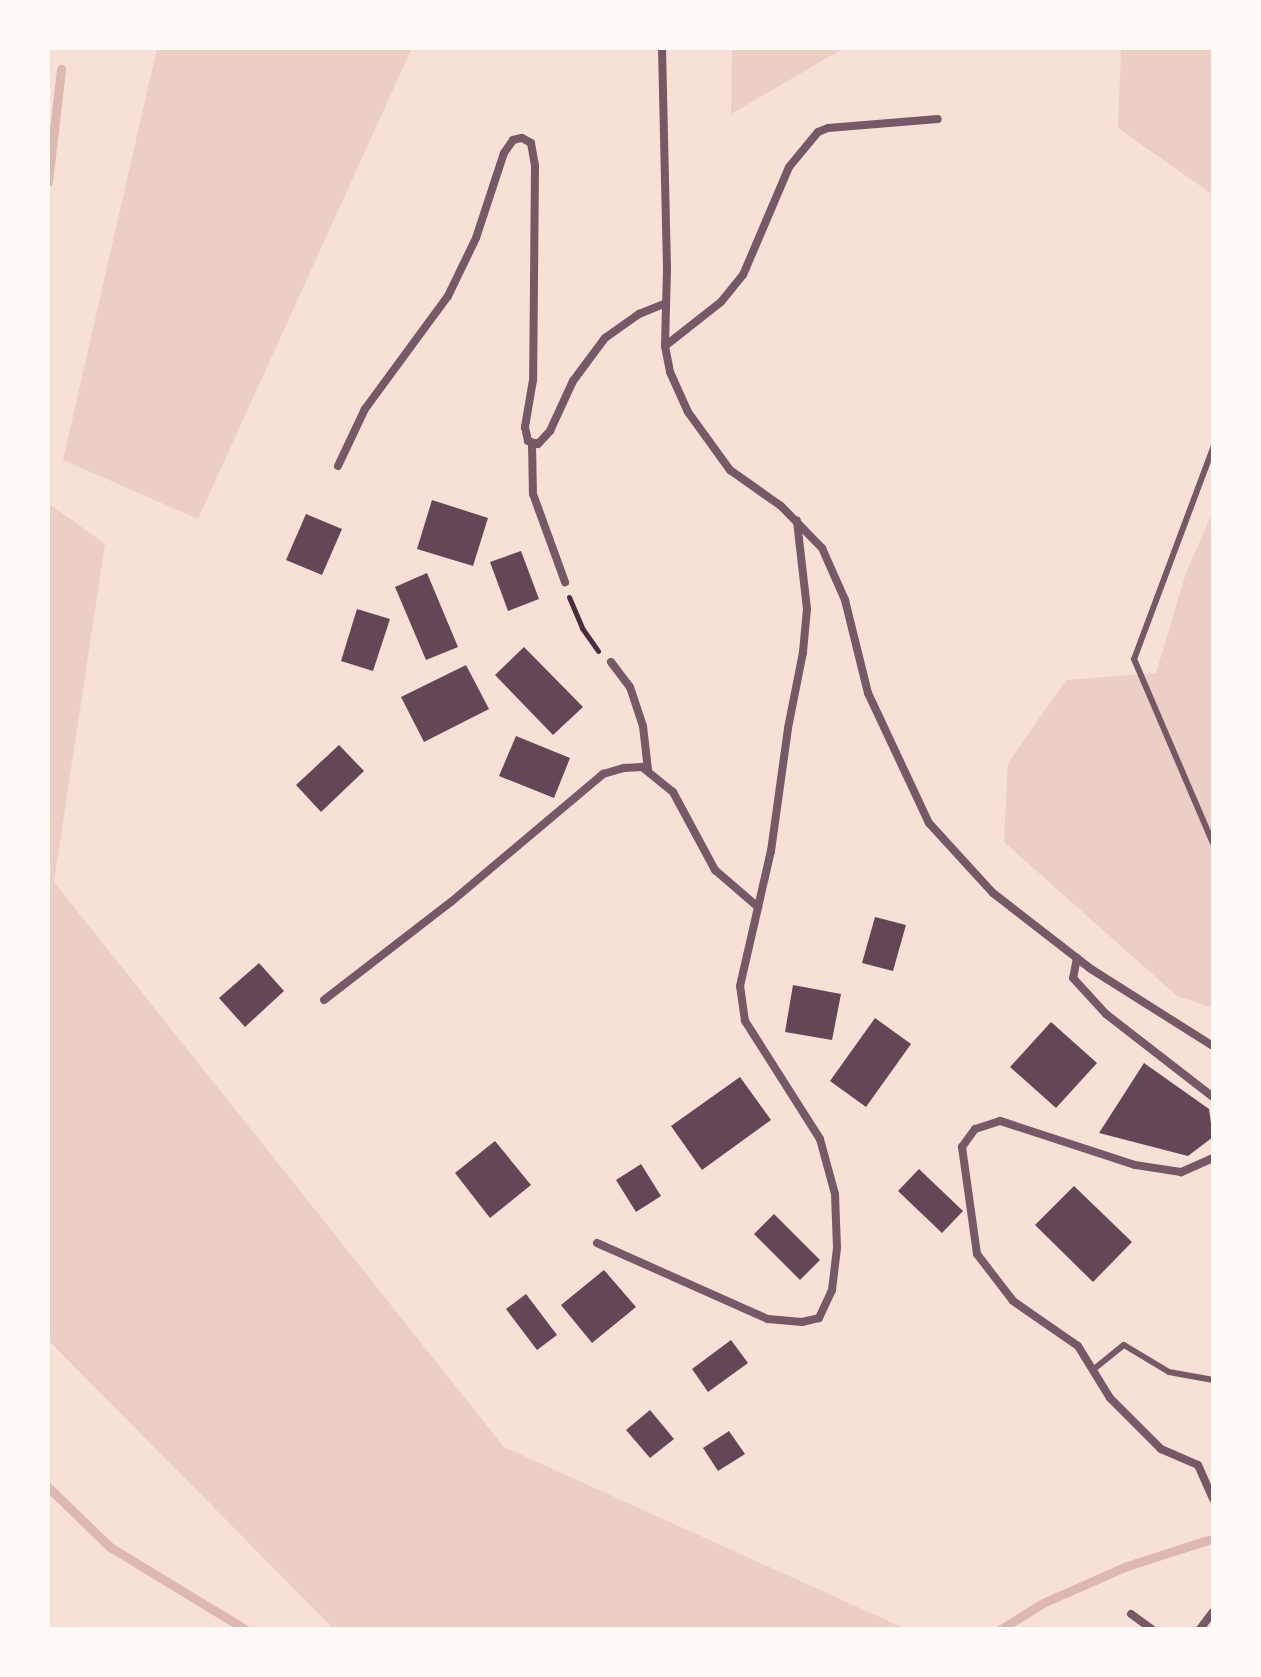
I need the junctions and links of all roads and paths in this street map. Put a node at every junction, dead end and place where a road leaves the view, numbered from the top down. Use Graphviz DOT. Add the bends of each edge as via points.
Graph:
graph roads {
  1 [pos="662,48"];
  2 [pos="938,119"];
  3 [pos="664,304"];
  4 [pos="665,346"];
  5 [pos="532,444"];
  6 [pos="1213,448"];
  7 [pos="338,466"];
  8 [pos="797,521"];
  9 [pos="565,582"];
  10 [pos="611,662"];
  11 [pos="648,770"];
  12 [pos="1213,843"];
  13 [pos="758,907"];
  14 [pos="1077,958"];
  15 [pos="324,1000"];
  16 [pos="1213,1046"];
  17 [pos="1213,1097"];
  18 [pos="1213,1158"];
  19 [pos="597,1243"];
  20 [pos="1094,1369"];
  21 [pos="1213,1380"];
  22 [pos="1213,1499"];
  23 [pos="1213,1612"];
  24 [pos="1131,1614"];
  25 [pos="1152,1629"];
  26 [pos="1200,1629"];
  1 -- 3 [label="street"];
  2 -- 4 [label="street" via="818,132 789,167 743,275 721,302"];
  3 -- 4 [label="street"];
  3 -- 5 [label="street" via="605,338 573,381 550,431"];
  4 -- 8 [label="street" via="688,412 730,470"];
  5 -- 7 [label="street" via="525,427 533,380 536,200 531,143 522,138 513,140 504,153 476,238 448,296 365,409"];
  5 -- 9 [label="street" via="533,494"];
  6 -- 12 [label="lane" via="1134,659"];
  8 -- 13 [label="street" via="807,609 803,652"];
  8 -- 14 [label="street" via="822,548 839,587 868,693 929,823 993,893"];
  9 -- 10 [label="path" via="582,628"];
  10 -- 11 [label="street" via="630,687 639,713"];
  11 -- 13 [label="street" via="673,792 715,870"];
  11 -- 15 [label="street" via="633,767 603,774"];
  13 -- 19 [label="street" via="740,986 745,1021 820,1139 835,1194 837,1248 825,1310 819,1318 802,1322 768,1319"];
  14 -- 16 [label="street"];
  14 -- 17 [label="street" via="1073,978 1106,1014"];
  18 -- 20 [label="street" via="1181,1172 1135,1165 1000,1121 975,1129 962,1147 977,1254 1013,1301 1078,1346"];
  20 -- 21 [label="lane" via="1124,1345 1169,1372"];
  20 -- 22 [label="street" via="1110,1398 1161,1449 1198,1465"];
  23 -- 26 [label="street"];
  24 -- 25 [label="street"];
}
